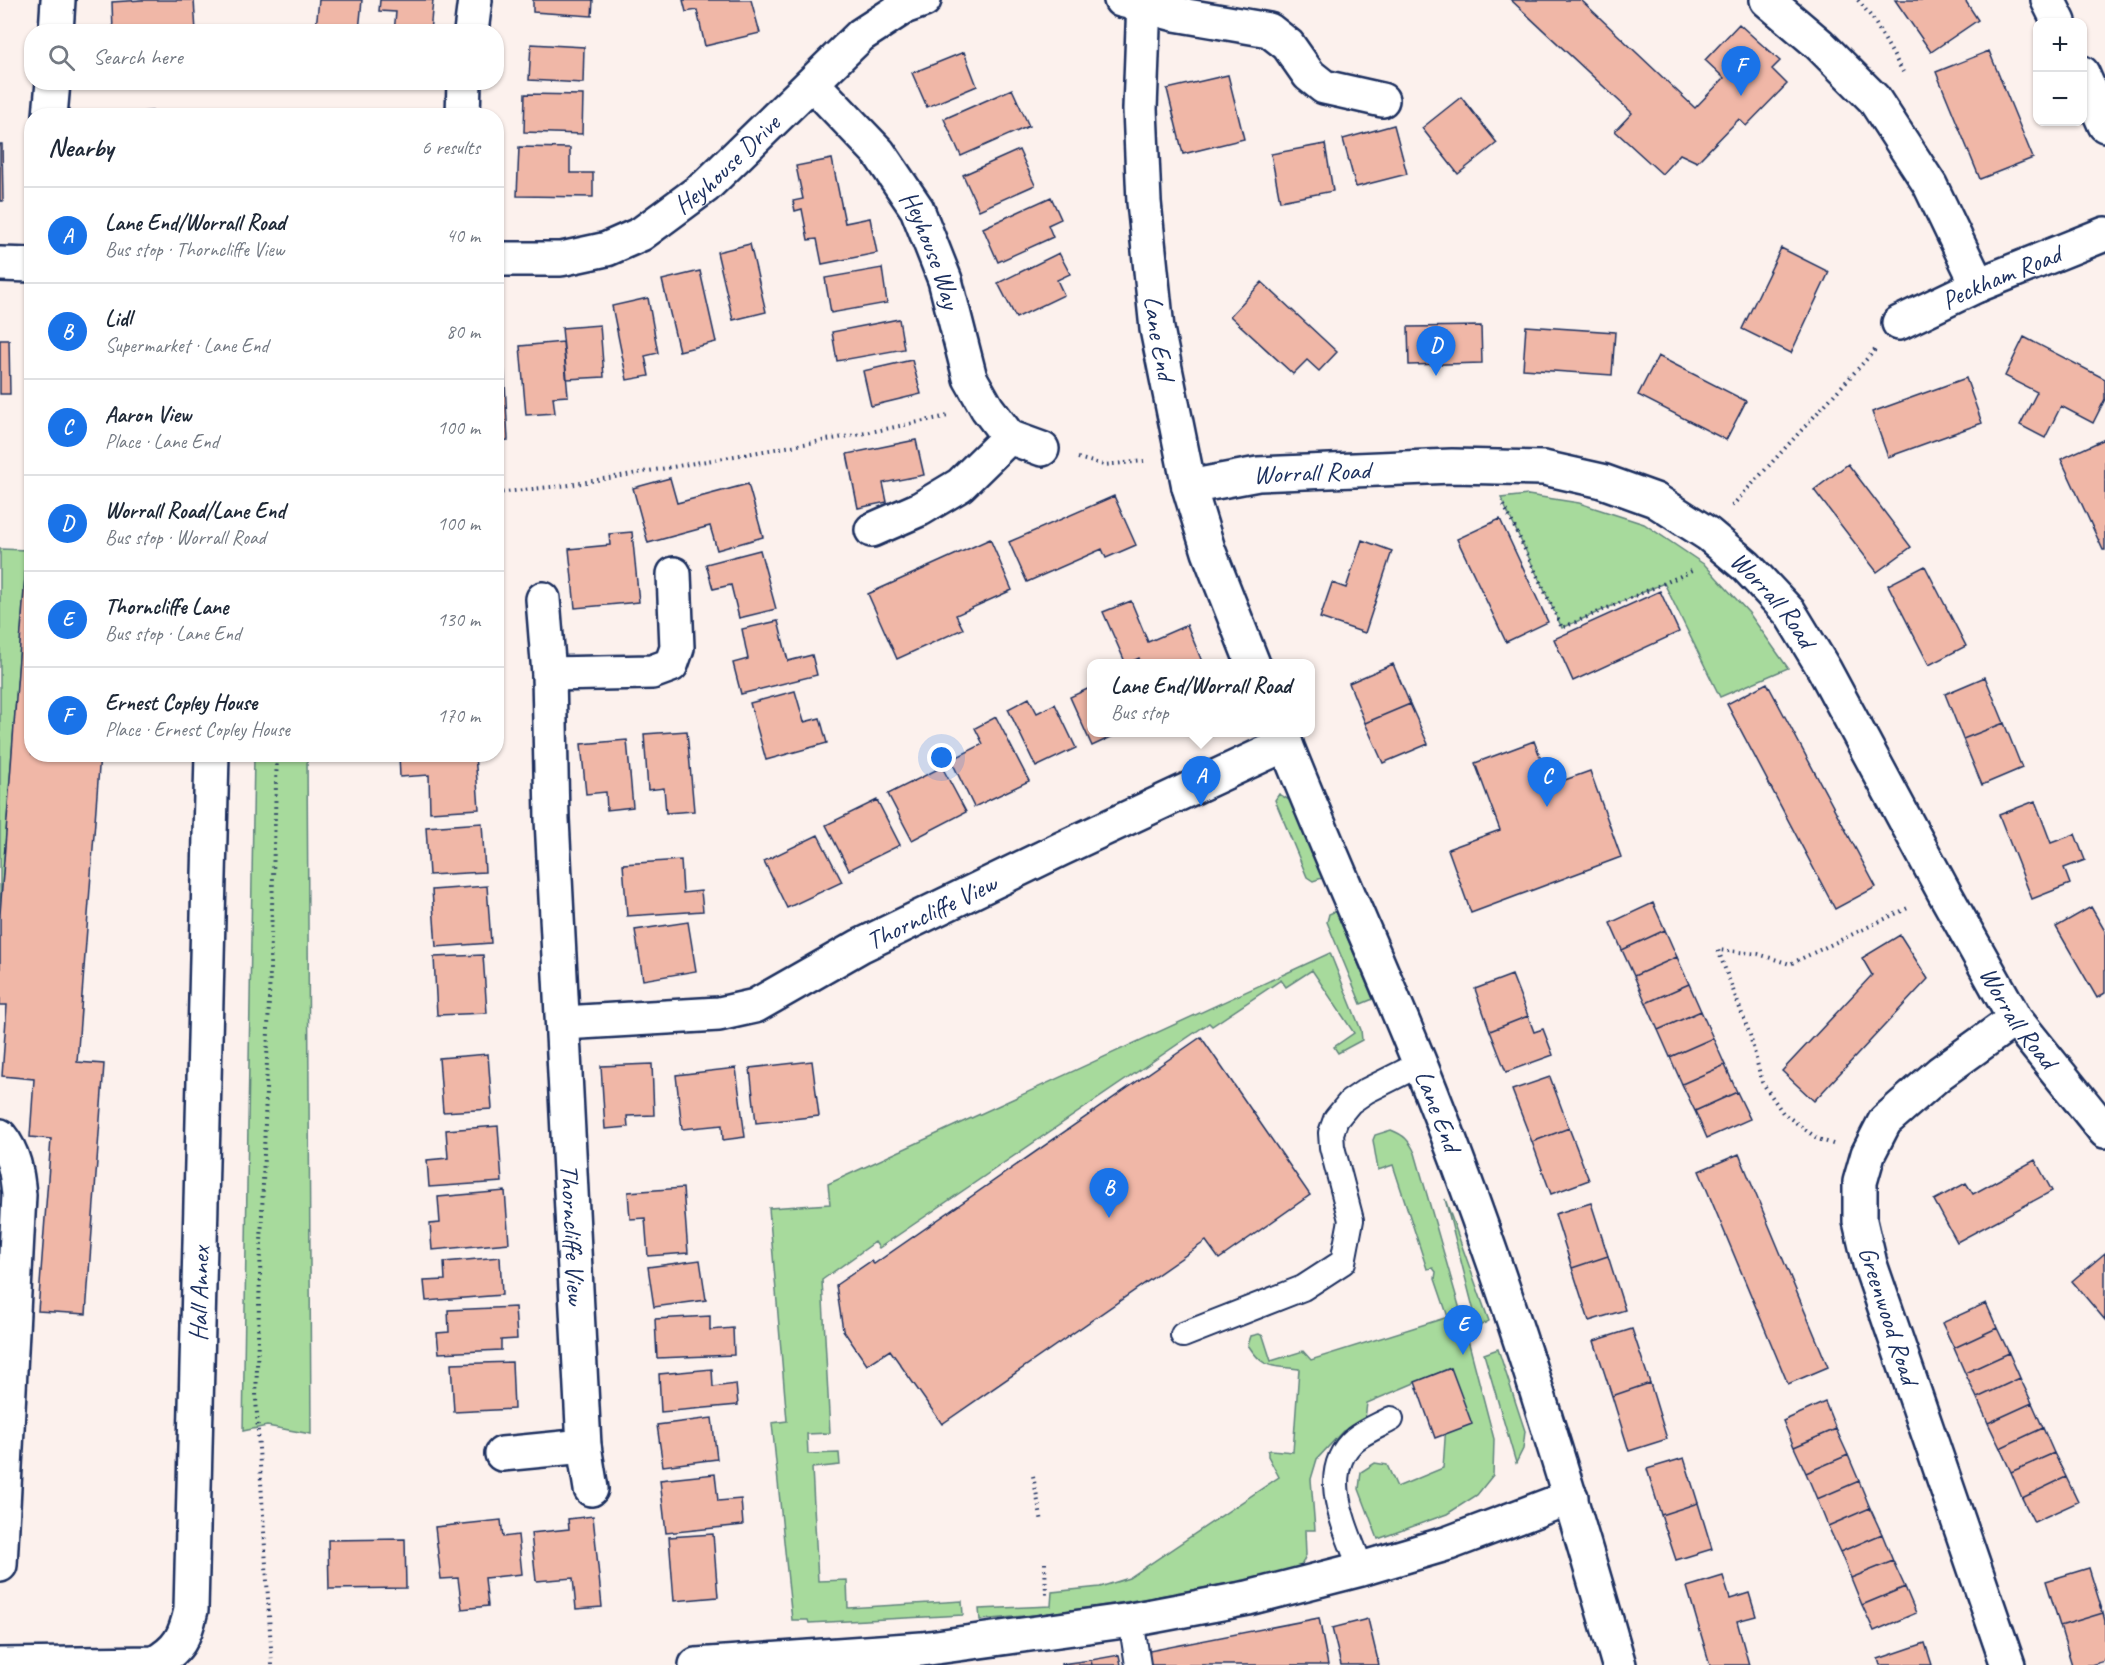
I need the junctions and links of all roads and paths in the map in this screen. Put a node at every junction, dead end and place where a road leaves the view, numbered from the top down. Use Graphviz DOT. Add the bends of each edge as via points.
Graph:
graph roads {
  1 [pos="58,0"];
  2 [pos="475,0"];
  3 [pos="924,0"];
  4 [pos="1767,0"];
  5 [pos="2048,0"];
  6 [pos="1136,1"];
  7 [pos="2057,18"];
  8 [pos="56,24"];
  9 [pos="472,24"];
  10 [pos="813,84"];
  11 [pos="2087,84"];
  12 [pos="52,90"];
  13 [pos="464,90"];
  14 [pos="1382,100"];
  15 [pos="51,108"];
  16 [pos="463,108"];
  17 [pos="2105,125"];
  18 [pos="2105,234"];
  19 [pos="504,259"];
  20 [pos="0,264"];
  21 [pos="24,265"];
  22 [pos="1978,285"];
  23 [pos="1899,322"];
  24 [pos="987,408"];
  25 [pos="1009,437"];
  26 [pos="1042,449"];
  27 [pos="1487,466"];
  28 [pos="1189,487"];
  29 [pos="504,492"];
  30 [pos="872,530"];
  31 [pos="1719,544"];
  32 [pos="674,574"];
  33 [pos="543,599"];
  34 [pos="1252,659"];
  35 [pos="549,674"];
  36 [pos="1283,738"];
  37 [pos="212,762"];
  38 [pos="277,762"];
  39 [pos="1944,892"];
  40 [pos="2015,1019"];
  41 [pos="563,1023"];
  42 [pos="1420,1064"];
  43 [pos="2105,1131"];
  44 [pos="0,1136"];
  45 [pos="1868,1154"];
  46 [pos="1183,1335"];
  47 [pos="1391,1419"];
  48 [pos="584,1446"];
  49 [pos="502,1454"];
  50 [pos="1033,1476"];
  51 [pos="591,1489"];
  52 [pos="1571,1497"];
  53 [pos="1042,1522"];
  54 [pos="0,1565"];
  55 [pos="1361,1569"];
  56 [pos="1131,1620"];
  57 [pos="923,1657"];
  58 [pos="0,1665"];
  59 [pos="23,1665"];
  60 [pos="272,1665"];
  61 [pos="696,1665"];
  62 [pos="1138,1665"];
  63 [pos="1619,1665"];
  64 [pos="2008,1665"];
  1 -- 8 [label="street"];
  2 -- 9 [label="street"];
  3 -- 10 [label="street, Heyhouse Drive" via="904,7 861,35"];
  4 -- 22 [label="street" via="1819,44 1874,99 1930,185"];
  5 -- 7 [label="street"];
  6 -- 14 [label="street" via="1175,14 1269,30 1288,45 1309,75 1324,87"];
  6 -- 28 [label="street, Lane End" via="1144,202 1157,329"];
  10 -- 19 [label="street, Heyhouse Drive" via="706,186 641,234 607,249 561,259"];
  10 -- 24 [label="street, Heyhouse Way" via="879,153 917,209 945,280 970,378"];
  11 -- 17 [label="street"];
  12 -- 15 [label="street"];
  13 -- 16 [label="street"];
  18 -- 22 [label="street, Peckham Road"];
  20 -- 21 [label="street"];
  22 -- 23 [label="street, Peckham Road"];
  23 -- 31 [label="path"];
  24 -- 25 [label="street, Heyhouse Way"];
  24 -- 29 [label="path" via="627,475"];
  25 -- 26 [label="street"];
  25 -- 30 [label="street" via="960,485 920,509"];
  27 -- 28 [label="street, Worrall Road" via="1258,474"];
  27 -- 31 [label="street, Worrall Road" via="1544,468 1602,480 1655,500"];
  27 -- 31 [label="path" via="1562,628"];
  28 -- 34 [label="street, Lane End" via="1209,552"];
  31 -- 39 [label="street, Worrall Road" via="1746,566 1790,613"];
  32 -- 35 [label="street" via="677,648 671,665 652,672"];
  33 -- 35 [label="street, Thorncliffe View"];
  35 -- 41 [label="street, Thorncliffe View"];
  36 -- 41 [label="street, Thorncliffe View" via="860,946 755,1006 719,1014"];
  36 -- 42 [label="street, Lane End"];
  37 -- 59 [label="street, Hall Annex" via="191,1610 187,1630 170,1654 155,1663"];
  38 -- 60 [label="path" via="256,1398"];
  39 -- 40 [label="street, Worrall Road"];
  39 -- 45 [label="path" via="1790,964 1758,954 1718,950 1750,1035 1762,1082 1783,1113 1818,1139"];
  40 -- 43 [label="street, Worrall Road"];
  40 -- 45 [label="street, Greenwood Road" via="1940,1073 1885,1121"];
  41 -- 48 [label="street, Thorncliffe View"];
  42 -- 46 [label="lane" via="1366,1091 1336,1119 1332,1147 1351,1220 1342,1262 1303,1288"];
  42 -- 52 [label="street, Lane End" via="1474,1207"];
  44 -- 54 [label="street" via="13,1158 19,1196"];
  45 -- 64 [label="street, Greenwood Road" via="1860,1182 1860,1221 1870,1264"];
  47 -- 55 [label="lane" via="1355,1440 1339,1461 1335,1482"];
  48 -- 49 [label="street"];
  48 -- 51 [label="street, Thorncliffe View"];
  50 -- 53 [label="path"];
  52 -- 55 [label="street" via="1449,1543"];
  52 -- 63 [label="street, Lane End"];
  55 -- 56 [label="street" via="1248,1598"];
  56 -- 57 [label="street"];
  56 -- 62 [label="lane"];
  57 -- 61 [label="street"];
  58 -- 59 [label="street, Hall Annex"];
}
